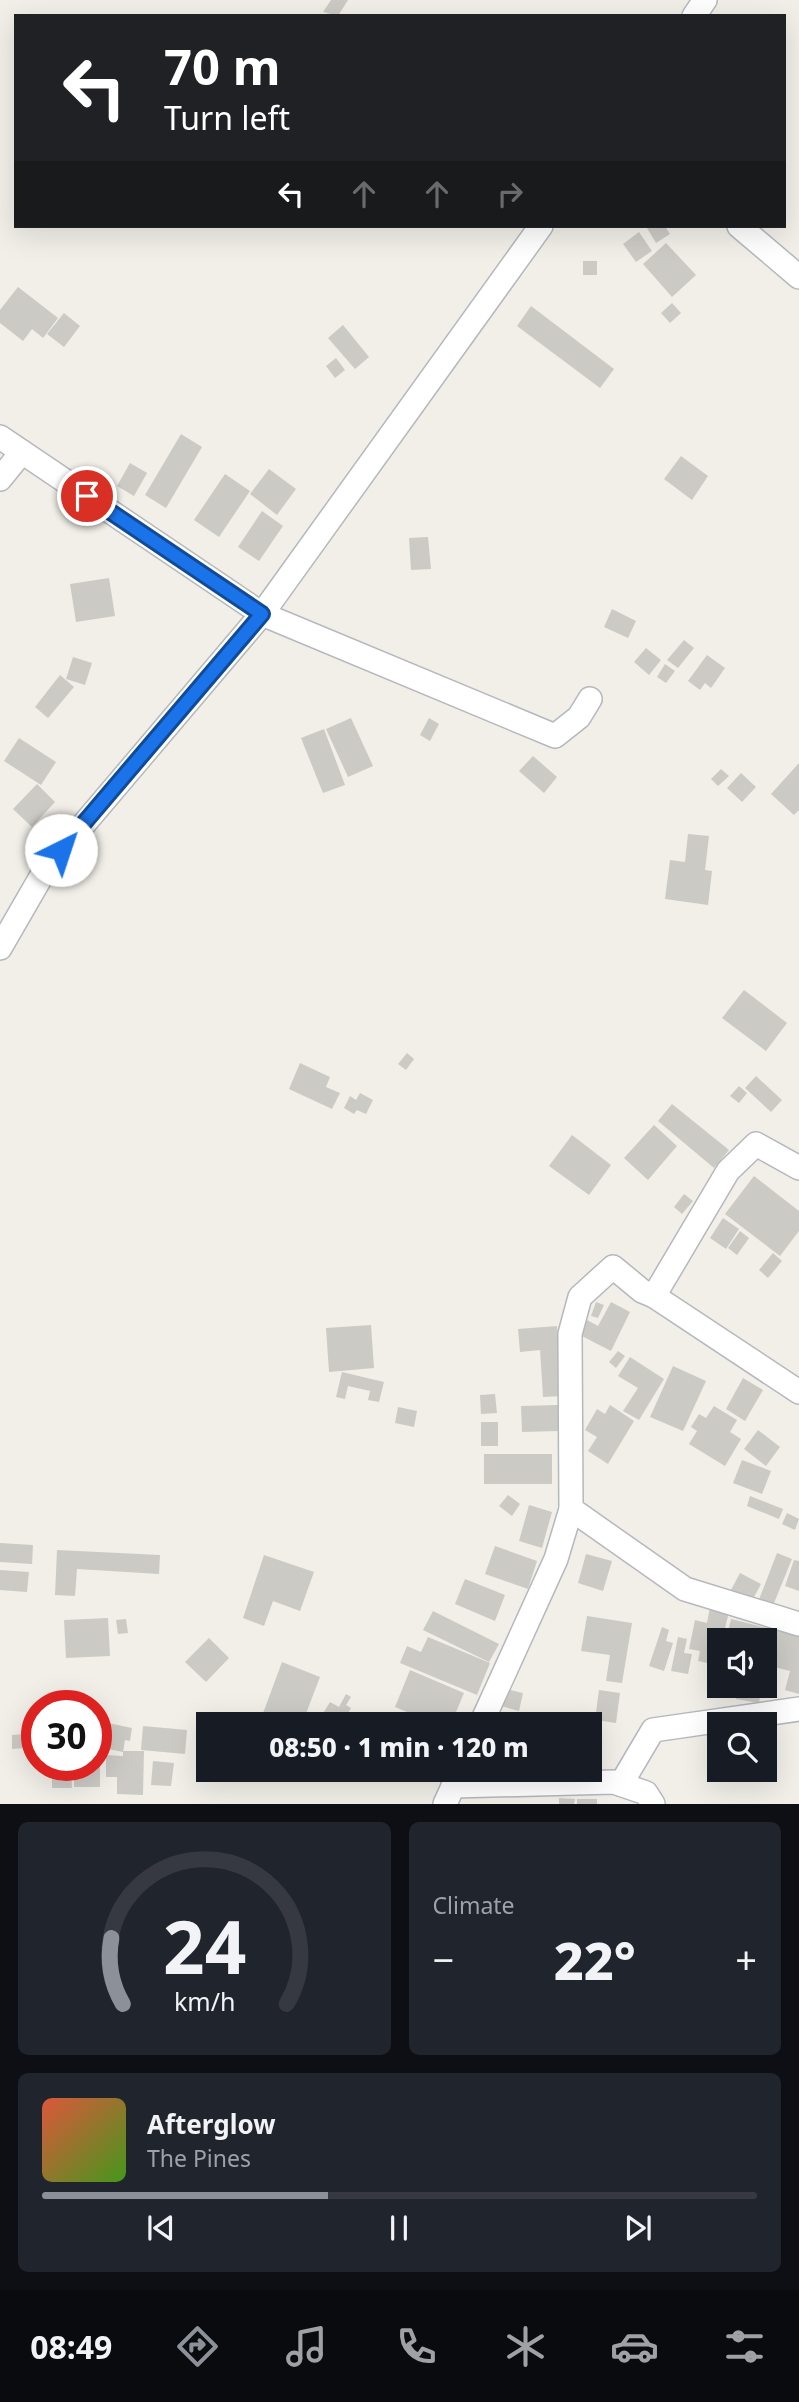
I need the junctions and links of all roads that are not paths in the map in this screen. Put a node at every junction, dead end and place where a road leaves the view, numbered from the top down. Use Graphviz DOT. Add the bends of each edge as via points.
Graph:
graph roads {
  1 [pos="540,228"];
  2 [pos="741,228"];
  3 [pos="799,276"];
  4 [pos="0,437"];
  5 [pos="22,452"];
  6 [pos="0,479"];
  7 [pos="262,614"];
  8 [pos="590,699"];
  9 [pos="0,948"];
  10 [pos="799,1168"];
  11 [pos="654,1296"];
  12 [pos="799,1392"];
  13 [pos="571,1509"];
  14 [pos="799,1624"];
  15 [pos="799,1709"];
  16 [pos="486,1712"];
  17 [pos="621,1784"];
  18 [pos="453,1786"];
  19 [pos="653,1804"];
  1 -- 7 [label="street"];
  2 -- 3 [label="street"];
  4 -- 5 [label="street"];
  5 -- 6 [label="street"];
  5 -- 7 [label="street"];
  7 -- 8 [label="street" via="555,736 579,717"];
  7 -- 9 [label="street" via="44,870"];
  10 -- 11 [label="street" via="756,1143 729,1171"];
  11 -- 12 [label="street"];
  11 -- 13 [label="street" via="613,1267 580,1297 570,1334"];
  13 -- 14 [label="street" via="685,1589"];
  13 -- 16 [label="street" via="556,1559"];
  15 -- 17 [label="street" via="653,1730"];
  17 -- 18 [label="street"];
  17 -- 19 [label="street" via="646,1793"];
}
